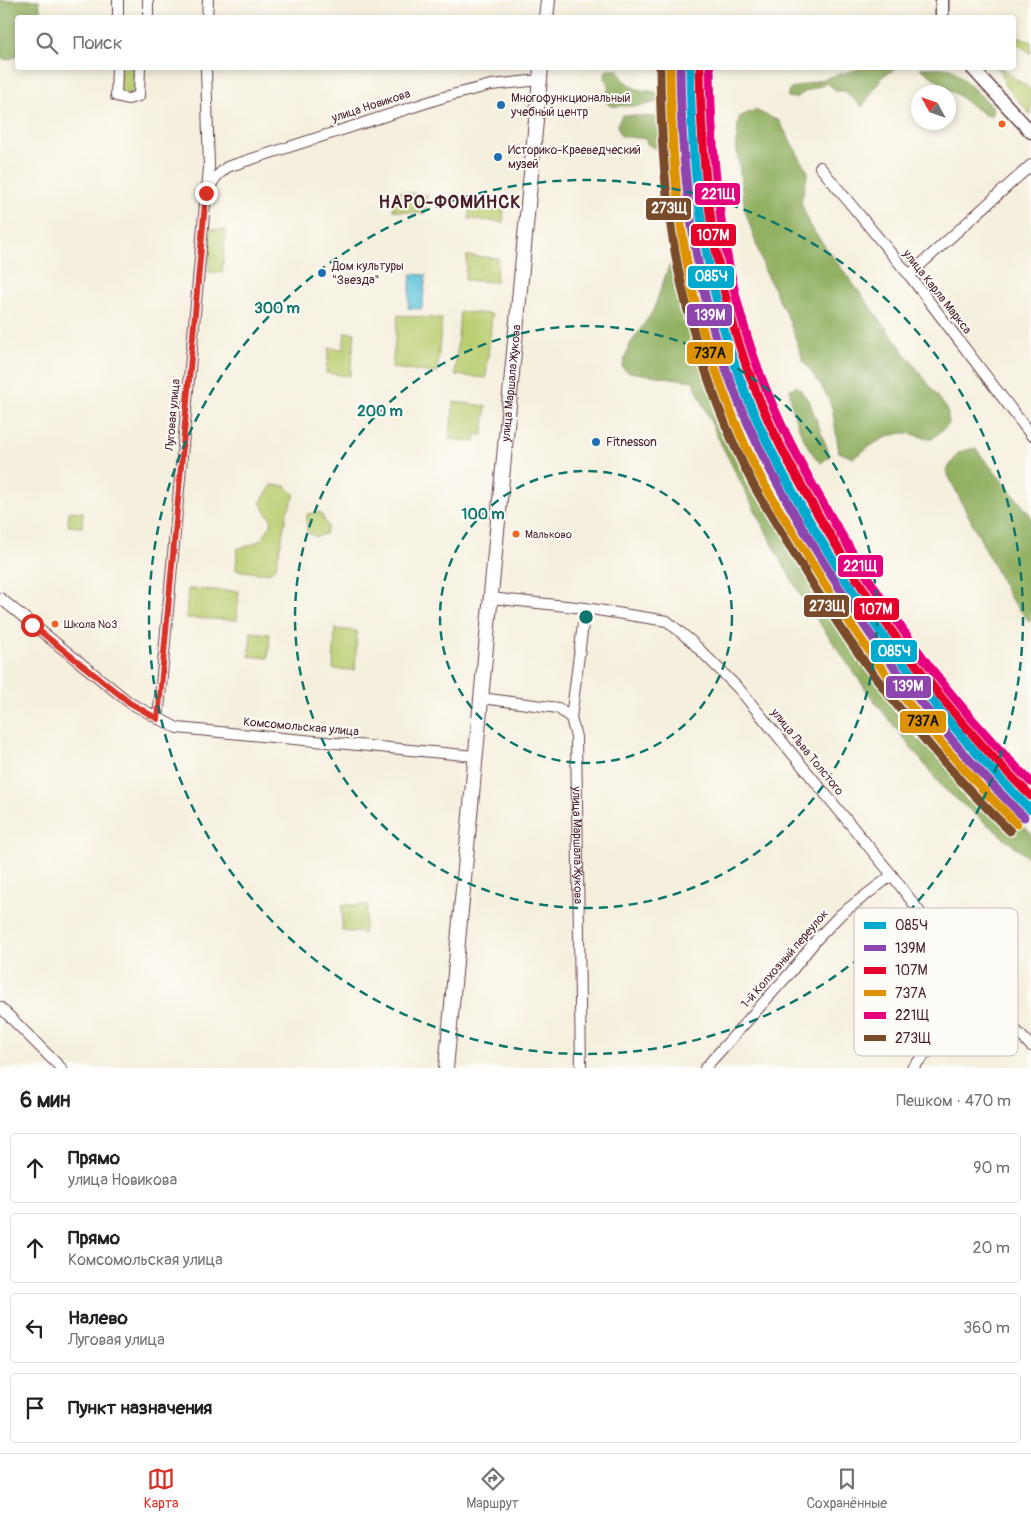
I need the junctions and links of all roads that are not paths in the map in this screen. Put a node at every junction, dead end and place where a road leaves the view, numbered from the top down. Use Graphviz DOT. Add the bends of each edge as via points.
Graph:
graph roads {
  1 [pos="118,0"];
  2 [pos="148,0"];
  3 [pos="208,0"];
  4 [pos="548,0"];
  5 [pos="942,0"];
  6 [pos="118,15"];
  7 [pos="148,15"];
  8 [pos="208,15"];
  9 [pos="546,15"];
  10 [pos="942,15"];
  11 [pos="117,70"];
  12 [pos="140,70"];
  13 [pos="206,70"];
  14 [pos="974,70"];
  15 [pos="541,74"];
  16 [pos="1031,132"];
  17 [pos="1031,165"];
  18 [pos="820,167"];
  19 [pos="216,176"];
  20 [pos="206,193"];
  21 [pos="909,275"];
  22 [pos="1031,435"];
  23 [pos="0,598"];
  24 [pos="491,598"];
  25 [pos="585,608"];
  26 [pos="481,698"];
  27 [pos="571,718"];
  28 [pos="158,719"];
  29 [pos="475,756"];
  30 [pos="892,875"];
  31 [pos="917,908"];
  32 [pos="0,1007"];
  33 [pos="1018,1032"];
  34 [pos="1031,1046"];
  35 [pos="924,1056"];
  36 [pos="61,1068"];
  37 [pos="446,1068"];
  38 [pos="581,1068"];
  39 [pos="705,1068"];
  40 [pos="912,1068"];
  1 -- 6 [label="street"];
  2 -- 7 [label="street"];
  3 -- 8 [label="street"];
  4 -- 9 [label="main road"];
  5 -- 10 [label="street"];
  11 -- 12 [label="street" via="116,96 128,99 138,96"];
  13 -- 20 [label="street" via="209,168"];
  14 -- 16 [label="street"];
  15 -- 19 [label="street, улица Новикова" via="444,97 227,167"];
  15 -- 24 [label="main road, улица Маршала Жукова"];
  17 -- 21 [label="street"];
  18 -- 21 [label="street, улица Карла Маркса"];
  19 -- 20 [label="street, Луговая улица"];
  20 -- 28 [label="street, Луговая улица"];
  21 -- 22 [label="street, улица Карла Маркса"];
  23 -- 28 [label="street, Комсомольская улица" via="130,703"];
  24 -- 25 [label="street, улица Льва Толстого"];
  24 -- 26 [label="main road, улица Маршала Жукова"];
  25 -- 27 [label="street, улица Маршала Жукова"];
  25 -- 30 [label="street, улица Льва Толстого" via="667,622 691,641 739,689"];
  26 -- 27 [label="street" via="558,708"];
  26 -- 29 [label="main road, улица Маршала Жукова"];
  27 -- 38 [label="street, улица Маршала Жукова" via="576,737"];
  28 -- 29 [label="street, Комсомольская улица" via="177,728"];
  29 -- 37 [label="main road, улица Маршала Жукова"];
  30 -- 31 [label="street, улица Льва Толстого"];
  30 -- 39 [label="street, 1-й Колхозный переулок" via="835,920"];
  32 -- 36 [label="street"];
  33 -- 34 [label="street, улица Льва Толстого"];
  35 -- 40 [label="street"];
}
